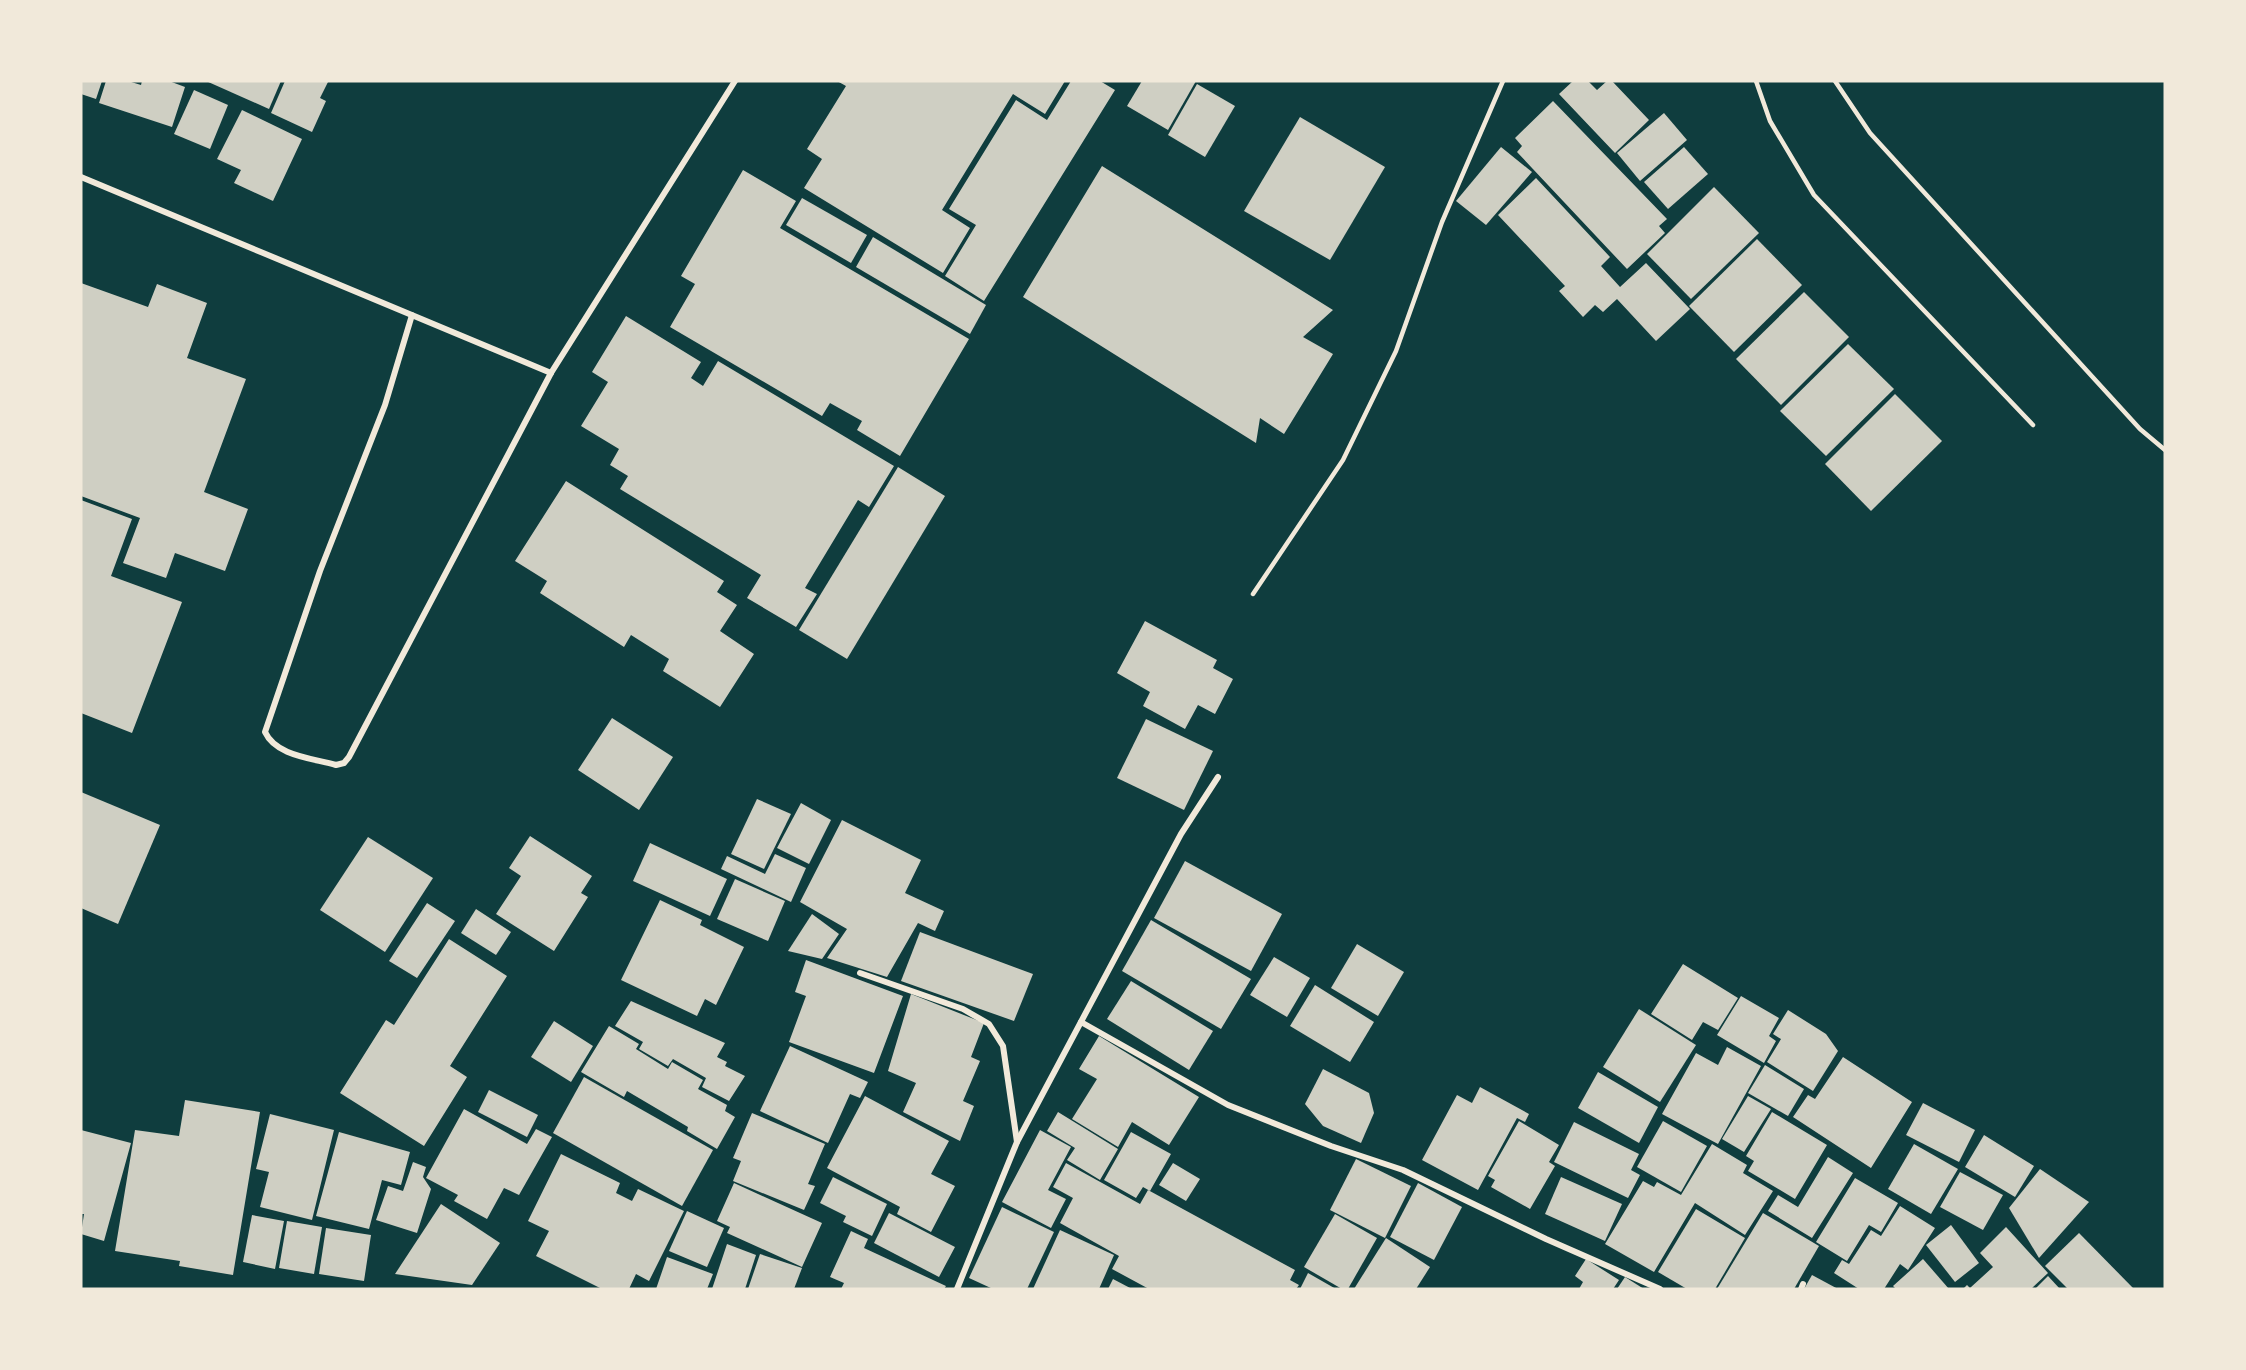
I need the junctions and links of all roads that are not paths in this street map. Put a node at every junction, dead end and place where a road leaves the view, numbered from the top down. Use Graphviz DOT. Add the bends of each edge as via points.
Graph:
graph roads {
  1 [pos="735,81"];
  2 [pos="1503,81"];
  3 [pos="1756,81"];
  4 [pos="1835,81"];
  5 [pos="81,177"];
  6 [pos="412,315"];
  7 [pos="551,373"];
  8 [pos="2032,426"];
  9 [pos="2165,450"];
  10 [pos="1253,594"];
  11 [pos="1218,777"];
  12 [pos="860,973"];
  13 [pos="1081,1022"];
  14 [pos="1017,1142"];
  15 [pos="957,1289"];
  16 [pos="1660,1289"];
  1 -- 7 [label="street"];
  2 -- 10 [label="lane" via="1442,222 1387,371 1343,460"];
  3 -- 8 [label="lane" via="1770,121 1814,195"];
  4 -- 9 [label="lane" via="1870,133 2140,429"];
  5 -- 6 [label="street"];
  6 -- 7 [label="street"];
  6 -- 7 [label="street" via="385,405 320,572 265,732 277,749 336,765 349,757"];
  11 -- 13 [label="street" via="1181,834"];
  12 -- 14 [label="street" via="963,1009 989,1024 1003,1046"];
  13 -- 14 [label="street"];
  13 -- 16 [label="street" via="1228,1106 1403,1170"];
  14 -- 15 [label="street"];
}
